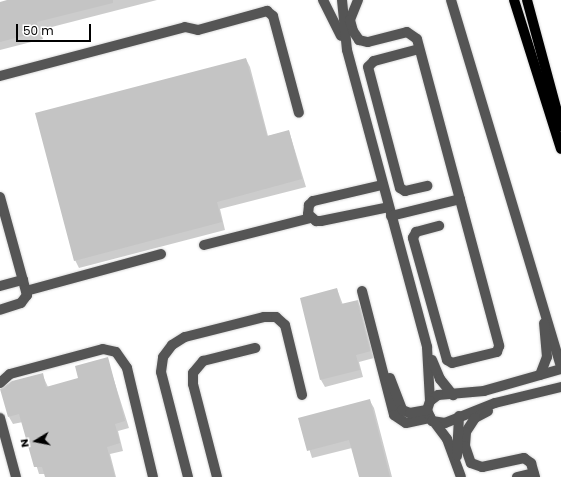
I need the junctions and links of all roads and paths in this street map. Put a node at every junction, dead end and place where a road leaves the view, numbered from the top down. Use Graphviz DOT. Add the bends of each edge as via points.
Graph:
graph roads {
  1 [pos="323,0"];
  2 [pos="335,0"];
  3 [pos="342,0"];
  4 [pos="358,0"];
  5 [pos="451,0"];
  6 [pos="514,0"];
  7 [pos="528,0"];
  8 [pos="419,49"];
  9 [pos="347,50"];
  10 [pos="0,76"];
  11 [pos="299,113"];
  12 [pos="561,126"];
  13 [pos="561,149"];
  14 [pos="382,185"];
  15 [pos="427,186"];
  16 [pos="0,197"];
  17 [pos="460,199"];
  18 [pos="390,212"];
  19 [pos="311,218"];
  20 [pos="440,226"];
  21 [pos="204,245"];
  22 [pos="161,254"];
  23 [pos="23,280"];
  24 [pos="0,286"];
  25 [pos="26,291"];
  26 [pos="362,291"];
  27 [pos="542,302"];
  28 [pos="0,310"];
  29 [pos="426,347"];
  30 [pos="255,348"];
  31 [pos="561,368"];
  32 [pos="540,375"];
  33 [pos="0,383"];
  34 [pos="561,387"];
  35 [pos="302,395"];
  36 [pos="453,395"];
  37 [pos="517,397"];
  38 [pos="430,413"];
  39 [pos="459,416"];
  40 [pos="0,418"];
  41 [pos="460,474"];
  42 [pos="534,475"];
  43 [pos="16,477"];
  44 [pos="153,477"];
  45 [pos="188,477"];
  46 [pos="217,477"];
  47 [pos="517,477"];
  1 -- 2 [label="street"];
  1 -- 9 [label="street" via="334,18"];
  3 -- 9 [label="street"];
  4 -- 8 [label="street" via="352,9 350,20 359,40 368,42 407,32 415,36"];
  5 -- 27 [label="street"];
  6 -- 13 [label="main road"];
  7 -- 12 [label="main road"];
  8 -- 15 [label="street" via="374,61 368,67 400,188 405,191"];
  8 -- 17 [label="street"];
  9 -- 14 [label="street"];
  10 -- 11 [label="street" via="185,27 198,30 267,11 274,18"];
  14 -- 18 [label="street"];
  14 -- 19 [label="street" via="313,201 308,209"];
  16 -- 23 [label="street"];
  17 -- 18 [label="street"];
  17 -- 20 [label="street" via="500,346 497,352 452,363 447,360 413,238 416,232"];
  18 -- 19 [label="street" via="321,221"];
  18 -- 29 [label="street"];
  19 -- 21 [label="street"];
  22 -- 25 [label="street"];
  23 -- 24 [label="street"];
  23 -- 25 [label="street"];
  25 -- 28 [label="street" via="26,298 21,303"];
  26 -- 38 [label="street" via="394,415 406,422"];
  27 -- 31 [label="street"];
  27 -- 32 [label="street" via="547,357"];
  29 -- 36 [label="street" via="440,379"];
  29 -- 38 [label="street"];
  30 -- 46 [label="street" via="204,361 194,373 193,384"];
  31 -- 32 [label="street"];
  32 -- 36 [label="street" via="484,391"];
  33 -- 44 [label="street" via="10,374 103,349 116,352 127,368"];
  34 -- 37 [label="street"];
  35 -- 45 [label="street" via="285,325 276,317 264,317 185,337 172,345 163,357 161,372"];
  36 -- 38 [label="street" via="438,395"];
  37 -- 39 [label="street"];
  37 -- 42 [label="street" via="472,421 465,436 465,450 471,463 478,468 524,458 531,463"];
  38 -- 39 [label="street" via="445,423"];
  38 -- 41 [label="street" via="447,439"];
  39 -- 41 [label="street" via="456,438"];
  40 -- 43 [label="street"];
  42 -- 47 [label="street"];
}
